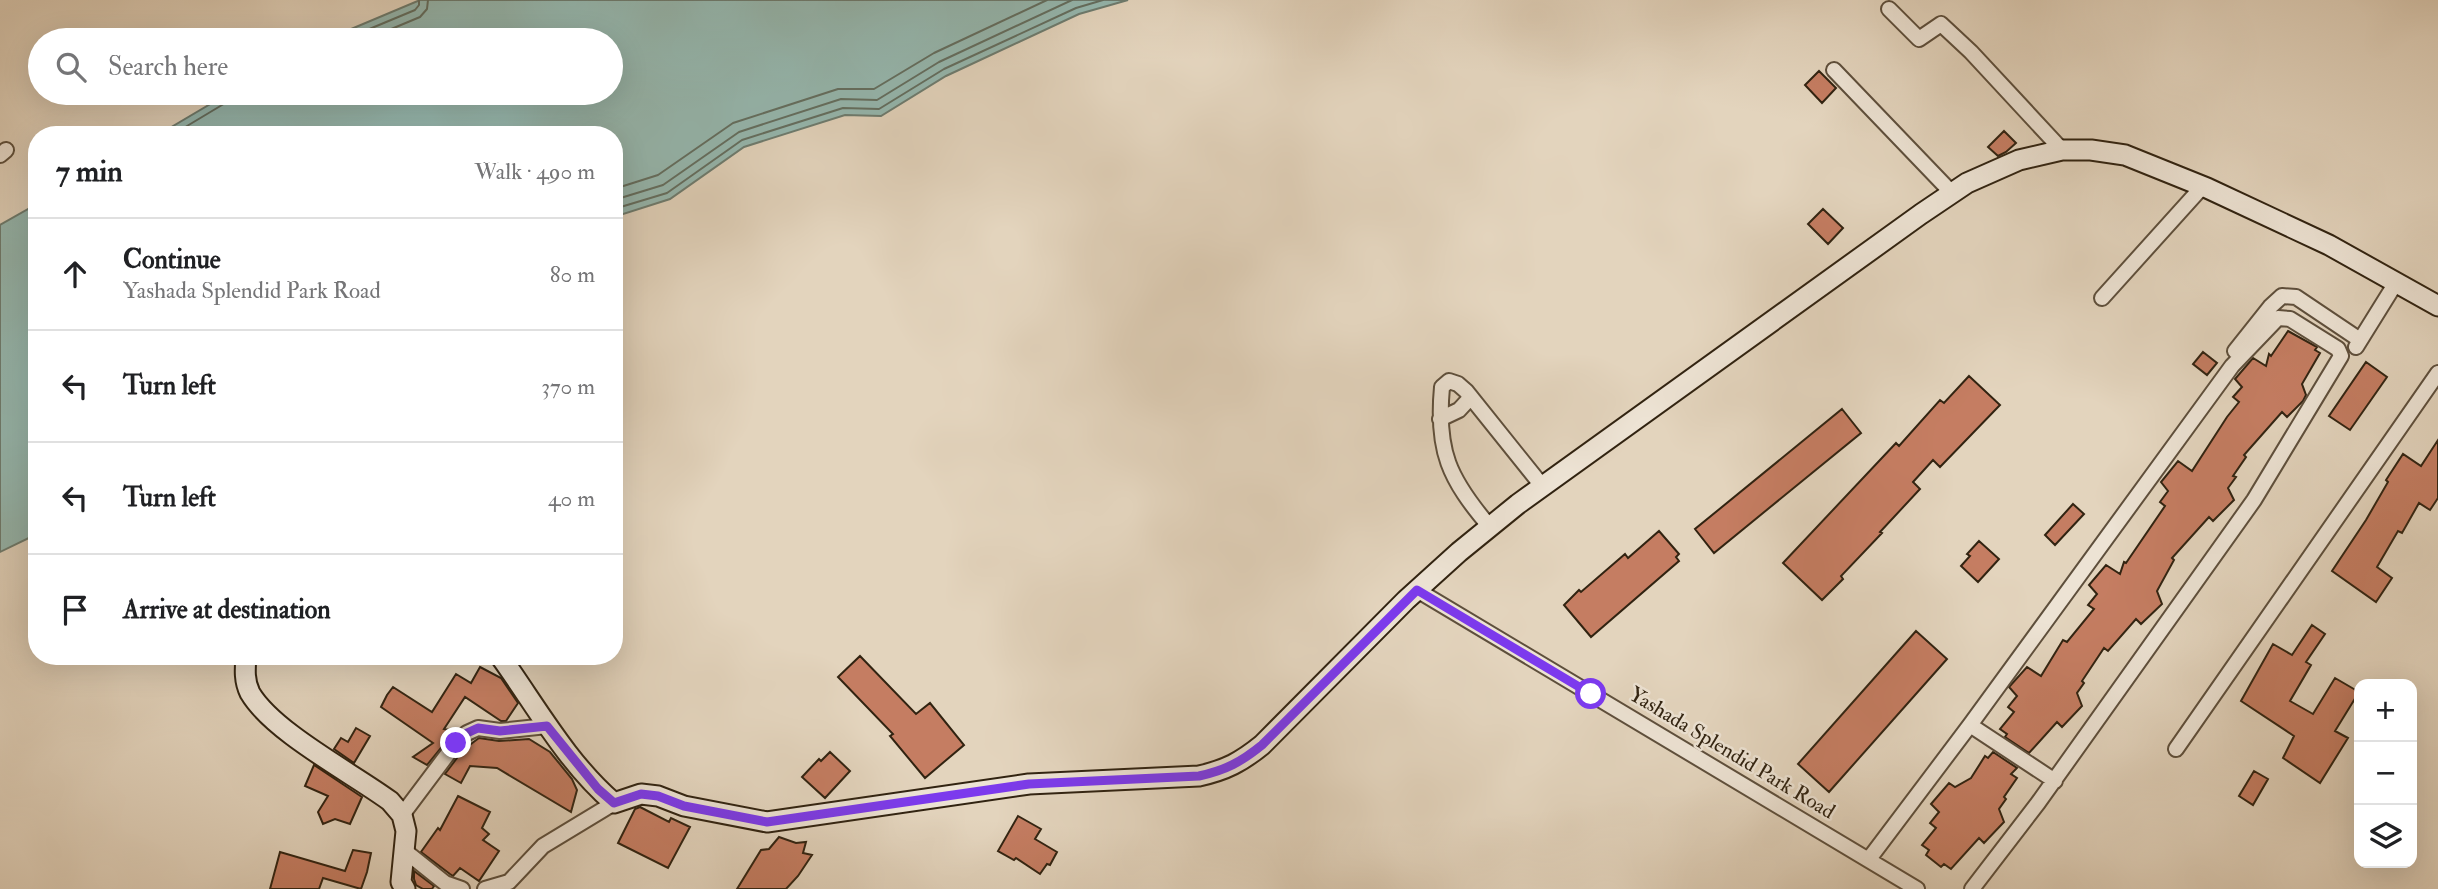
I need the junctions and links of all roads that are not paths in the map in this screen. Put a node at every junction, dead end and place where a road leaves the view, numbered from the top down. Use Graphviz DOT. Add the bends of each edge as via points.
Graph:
graph roads {
  1 [pos="1889,9"];
  2 [pos="1834,70"];
  3 [pos="2062,150"];
  4 [pos="2203,186"];
  5 [pos="1952,193"];
  6 [pos="2397,281"];
  7 [pos="2102,298"];
  8 [pos="2438,306"];
  9 [pos="2232,366"];
  10 [pos="2438,373"];
  11 [pos="1471,397"];
  12 [pos="1440,419"];
  13 [pos="1543,487"];
  14 [pos="1490,527"];
  15 [pos="1417,590"];
  16 [pos="245,665"];
  17 [pos="506,665"];
  18 [pos="1970,725"];
  19 [pos="547,726"];
  20 [pos="2176,749"];
  21 [pos="2055,780"];
  22 [pos="614,803"];
  23 [pos="402,815"];
  24 [pos="405,851"];
  25 [pos="1869,859"];
  26 [pos="405,889"];
  27 [pos="462,889"];
  28 [pos="485,889"];
  29 [pos="1917,889"];
  30 [pos="1972,889"];
  1 -- 3 [label="street" via="1919,38 1941,24"];
  2 -- 5 [label="street"];
  3 -- 4 [label="street" via="2125,155"];
  3 -- 5 [label="street" via="2019,160"];
  4 -- 6 [label="street"];
  4 -- 7 [label="street"];
  5 -- 13 [label="street"];
  6 -- 8 [label="street"];
  6 -- 9 [label="street" via="2357,344 2296,297 2282,296 2235,351"];
  9 -- 18 [label="street"];
  9 -- 21 [label="street" via="2278,318 2290,319 2338,349 2341,356 2254,500"];
  10 -- 20 [label="street"];
  11 -- 12 [label="street" via="1459,410"];
  11 -- 12 [label="street" via="1449,381 1442,387"];
  11 -- 13 [label="street"];
  12 -- 14 [label="street" via="1443,449 1453,476"];
  13 -- 14 [label="street"];
  14 -- 15 [label="street"];
  15 -- 22 [label="street" via="1262,745 1223,771 1029,784 767,822 684,806 658,796 641,794"];
  15 -- 25 [label="street, Yashada Splendid Park Road"];
  16 -- 23 [label="street" via="250,693 265,711 390,801"];
  17 -- 19 [label="street"];
  18 -- 21 [label="street"];
  18 -- 25 [label="street"];
  19 -- 22 [label="street"];
  19 -- 23 [label="street" via="500,731 478,728 467,733"];
  21 -- 30 [label="street"];
  22 -- 28 [label="street" via="543,846 509,882"];
  23 -- 24 [label="street"];
  24 -- 26 [label="street" via="401,882"];
  24 -- 27 [label="street" via="445,883"];
  25 -- 29 [label="street, Yashada Splendid Park Road"];
}
